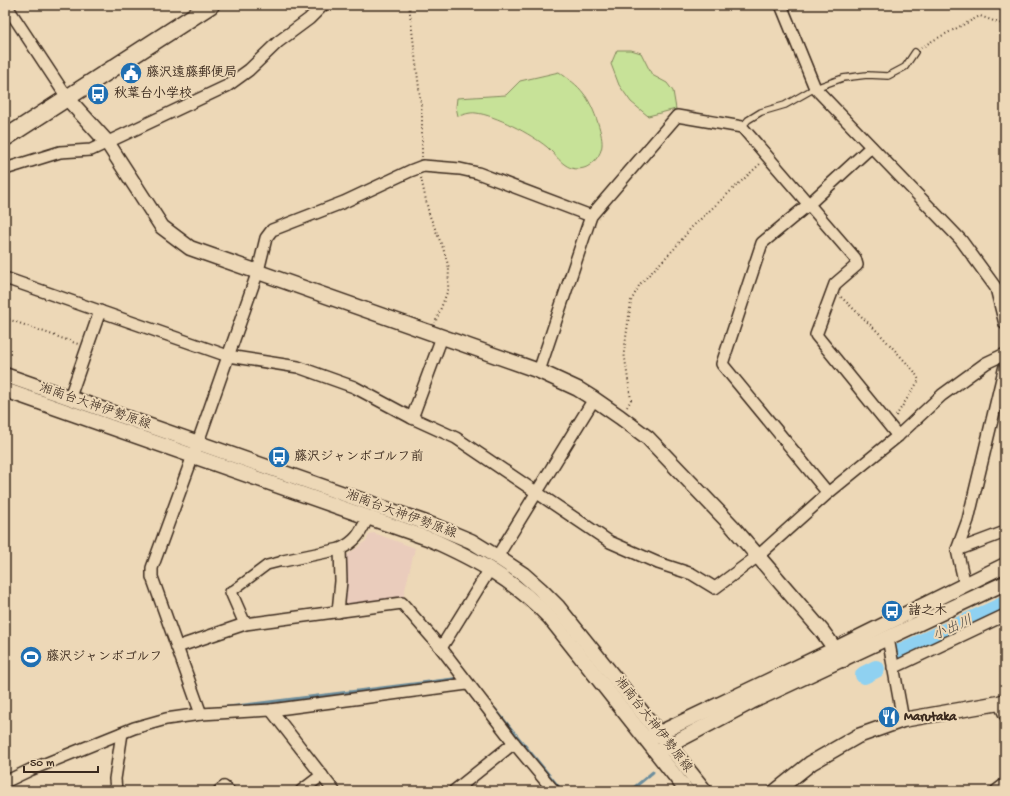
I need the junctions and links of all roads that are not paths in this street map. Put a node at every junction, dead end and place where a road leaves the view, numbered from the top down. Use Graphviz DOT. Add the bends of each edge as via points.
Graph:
graph roads {
  1 [pos="6,5"];
  2 [pos="211,5"];
  3 [pos="323,5"];
  4 [pos="781,5"];
  5 [pos="915,52"];
  6 [pos="815,88"];
  7 [pos="68,99"];
  8 [pos="742,127"];
  9 [pos="5,138"];
  10 [pos="107,142"];
  11 [pos="871,147"];
  12 [pos="5,169"];
  13 [pos="809,204"];
  14 [pos="591,216"];
  15 [pos="258,271"];
  16 [pos="5,278"];
  17 [pos="100,311"];
  18 [pos="1005,324"];
  19 [pos="437,335"];
  20 [pos="1005,354"];
  21 [pos="228,356"];
  22 [pos="1005,366"];
  23 [pos="539,371"];
  24 [pos="5,375"];
  25 [pos="5,390"];
  26 [pos="70,397"];
  27 [pos="594,399"];
  28 [pos="412,418"];
  29 [pos="898,436"];
  30 [pos="198,442"];
  31 [pos="192,456"];
  32 [pos="536,493"];
  33 [pos="828,493"];
  34 [pos="368,517"];
  35 [pos="1005,532"];
  36 [pos="340,549"];
  37 [pos="957,550"];
  38 [pos="758,556"];
  39 [pos="283,561"];
  40 [pos="494,562"];
  41 [pos="1005,565"];
  42 [pos="1005,583"];
  43 [pos="965,585"];
  44 [pos="231,592"];
  45 [pos="338,612"];
  46 [pos="1005,615"];
  47 [pos="245,624"];
  48 [pos="888,638"];
  49 [pos="177,647"];
  50 [pos="441,648"];
  51 [pos="839,654"];
  52 [pos="893,668"];
  53 [pos="467,684"];
  54 [pos="1003,707"];
  55 [pos="271,710"];
  56 [pos="201,714"];
  57 [pos="903,720"];
  58 [pos="122,733"];
  59 [pos="653,735"];
  60 [pos="514,743"];
  61 [pos="663,748"];
  62 [pos="322,775"];
  63 [pos="5,782"];
  64 [pos="1005,784"];
  65 [pos="116,791"];
  66 [pos="219,791"];
  67 [pos="229,791"];
  68 [pos="301,791"];
  69 [pos="334,791"];
  70 [pos="454,791"];
  71 [pos="554,791"];
  72 [pos="687,791"];
  73 [pos="705,791"];
  74 [pos="776,791"];
  75 [pos="996,791"];
  1 -- 7 [label="street"];
  2 -- 7 [label="main road"];
  3 -- 10 [label="street" via="227,86"];
  4 -- 6 [label="street"];
  5 -- 6 [label="lane" via="905,67 888,76 843,78"];
  6 -- 8 [label="lane" via="785,105 761,112"];
  6 -- 11 [label="street"];
  7 -- 9 [label="main road"];
  7 -- 10 [label="street"];
  8 -- 13 [label="street"];
  8 -- 14 [label="street" via="678,116"];
  10 -- 12 [label="street" via="91,150 60,152"];
  10 -- 15 [label="street" via="162,227 190,248"];
  11 -- 13 [label="street"];
  11 -- 18 [label="street" via="961,240 996,288"];
  13 -- 29 [label="street" via="855,258 857,265 835,284 816,336"];
  13 -- 33 [label="street" via="762,243 722,364"];
  14 -- 15 [label="street" via="478,173 460,169 421,167 344,202 272,230 266,238"];
  14 -- 23 [label="street"];
  15 -- 19 [label="street"];
  15 -- 21 [label="street"];
  16 -- 17 [label="street"];
  17 -- 21 [label="street"];
  17 -- 26 [label="street"];
  19 -- 23 [label="street"];
  19 -- 28 [label="street"];
  20 -- 29 [label="street" via="986,363 942,395"];
  21 -- 28 [label="street" via="298,367 354,387"];
  21 -- 30 [label="street"];
  22 -- 37 [label="street" via="968,520"];
  23 -- 27 [label="street"];
  24 -- 26 [label="street, 湘南台大神伊勢原線"];
  25 -- 31 [label="street, 湘南台大神伊勢原線"];
  26 -- 30 [label="street, 湘南台大神伊勢原線"];
  27 -- 32 [label="street"];
  27 -- 38 [label="street" via="648,438"];
  28 -- 32 [label="street" via="456,438"];
  29 -- 33 [label="street"];
  30 -- 31 [label="street"];
  30 -- 40 [label="street, 湘南台大神伊勢原線" via="435,526 471,541"];
  31 -- 34 [label="street, 湘南台大神伊勢原線"];
  31 -- 49 [label="street" via="152,568 152,577"];
  32 -- 38 [label="street" via="610,542 658,563 692,574 715,588"];
  32 -- 40 [label="street"];
  33 -- 38 [label="street"];
  34 -- 36 [label="street" via="353,542"];
  34 -- 40 [label="street, 湘南台大神伊勢原線" via="430,538 464,554"];
  35 -- 37 [label="street"];
  36 -- 39 [label="street"];
  36 -- 45 [label="street" via="341,581"];
  37 -- 43 [label="street"];
  38 -- 51 [label="street"];
  39 -- 44 [label="street" via="267,565"];
  40 -- 50 [label="street"];
  40 -- 59 [label="street, 湘南台大神伊勢原線" via="522,574 558,607"];
  41 -- 43 [label="street"];
  42 -- 48 [label="street"];
  43 -- 51 [label="street"];
  44 -- 47 [label="street"];
  45 -- 47 [label="street"];
  45 -- 50 [label="street" via="402,603"];
  46 -- 52 [label="street"];
  47 -- 49 [label="street"];
  48 -- 51 [label="street"];
  48 -- 52 [label="street"];
  49 -- 56 [label="street"];
  50 -- 53 [label="street"];
  51 -- 59 [label="street"];
  51 -- 61 [label="street"];
  52 -- 57 [label="street"];
  53 -- 55 [label="street"];
  53 -- 60 [label="street"];
  54 -- 57 [label="street"];
  55 -- 56 [label="street"];
  55 -- 62 [label="street"];
  56 -- 58 [label="street" via="166,719"];
  57 -- 74 [label="street" via="858,736 811,763"];
  58 -- 63 [label="street"];
  58 -- 65 [label="street" via="115,779"];
  59 -- 61 [label="street, 湘南台大神伊勢原線"];
  60 -- 70 [label="street"];
  60 -- 71 [label="street"];
  61 -- 72 [label="street, 湘南台大神伊勢原線"];
  61 -- 73 [label="street, 湘南台大神伊勢原線"];
  62 -- 68 [label="street"];
  62 -- 69 [label="street"];
  64 -- 75 [label="street"];
  66 -- 67 [label="street" via="224,787"];
}
